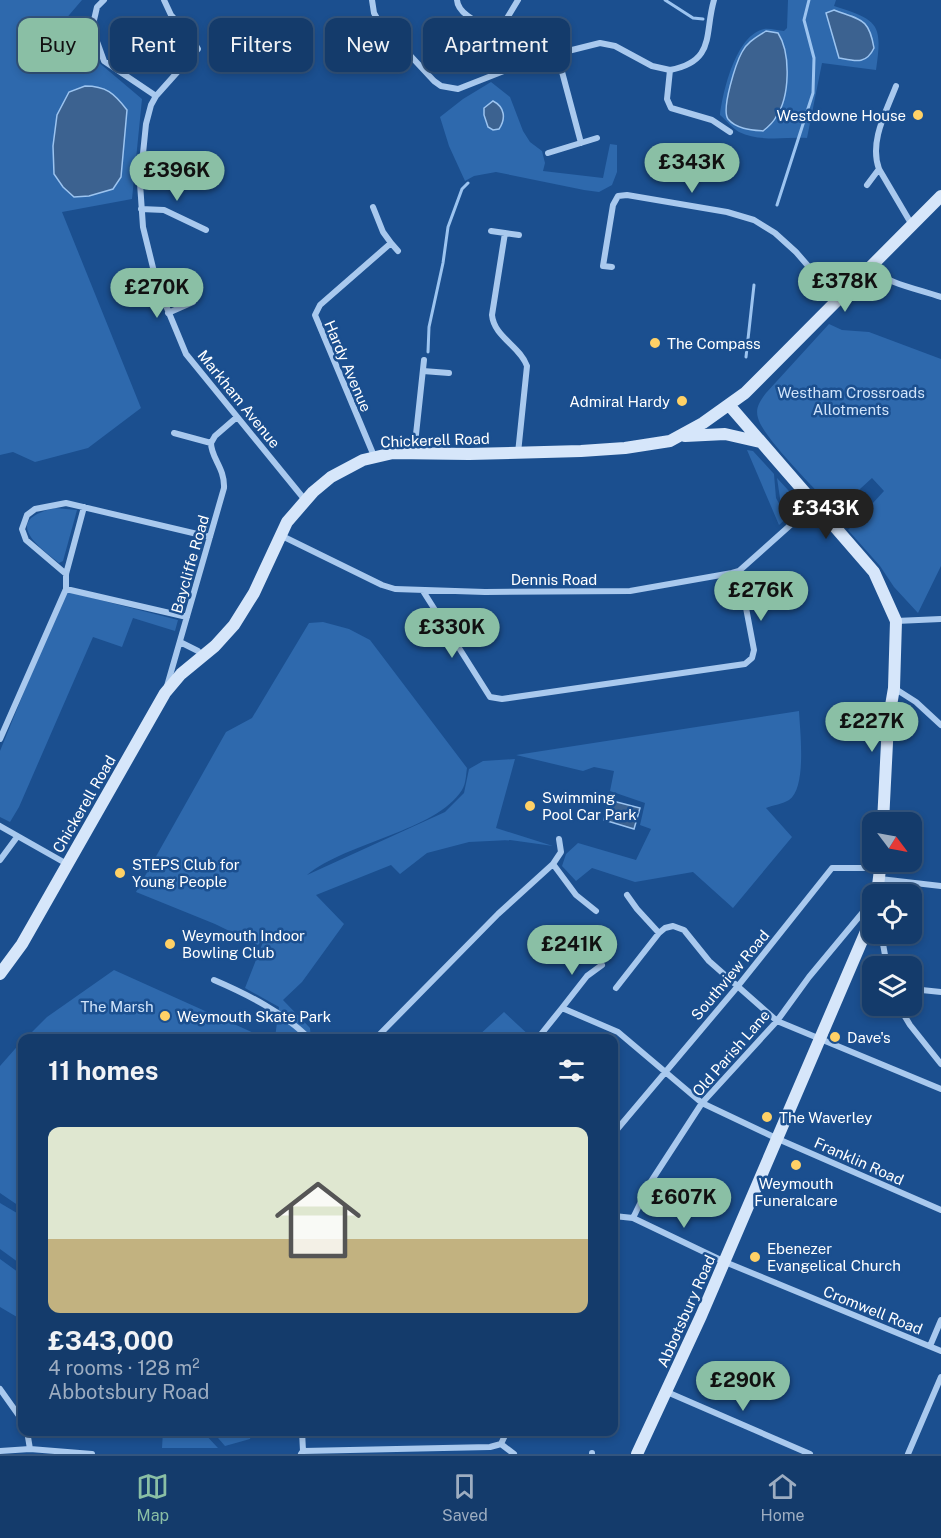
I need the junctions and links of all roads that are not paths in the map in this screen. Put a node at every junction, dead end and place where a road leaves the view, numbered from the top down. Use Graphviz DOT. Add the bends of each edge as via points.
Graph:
graph roads {
  1 [pos="104,0"];
  2 [pos="164,0"];
  3 [pos="372,0"];
  4 [pos="457,0"];
  5 [pos="518,0"];
  6 [pos="714,0"];
  7 [pos="472,18"];
  8 [pos="507,18"];
  9 [pos="570,50"];
  10 [pos="423,69"];
  11 [pos="670,70"];
  12 [pos="426,72"];
  13 [pos="502,72"];
  14 [pos="562,72"];
  15 [pos="896,86"];
  16 [pos="156,96"];
  17 [pos="730,132"];
  18 [pos="597,138"];
  19 [pos="581,143"];
  20 [pos="548,153"];
  21 [pos="879,169"];
  22 [pos="867,185"];
  23 [pos="941,196"];
  24 [pos="373,207"];
  25 [pos="141,209"];
  26 [pos="912,225"];
  27 [pos="206,230"];
  28 [pos="491,231"];
  29 [pos="505,233"];
  30 [pos="519,234"];
  31 [pos="391,243"];
  32 [pos="398,251"];
  33 [pos="595,264"];
  34 [pos="603,266"];
  35 [pos="612,267"];
  36 [pos="870,267"];
  37 [pos="941,297"];
  38 [pos="194,302"];
  39 [pos="833,303"];
  40 [pos="168,313"];
  41 [pos="424,360"];
  42 [pos="423,371"];
  43 [pos="449,373"];
  44 [pos="729,405"];
  45 [pos="237,417"];
  46 [pos="174,433"];
  47 [pos="679,437"];
  48 [pos="211,443"];
  49 [pos="761,443"];
  50 [pos="414,453"];
  51 [pos="518,453"];
  52 [pos="374,456"];
  53 [pos="305,500"];
  54 [pos="814,504"];
  55 [pos="84,507"];
  56 [pos="280,535"];
  57 [pos="210,537"];
  58 [pos="739,571"];
  59 [pos="66,573"];
  60 [pos="66,589"];
  61 [pos="423,591"];
  62 [pos="187,617"];
  63 [pos="941,619"];
  64 [pos="896,621"];
  65 [pos="180,642"];
  66 [pos="203,656"];
  67 [pos="894,688"];
  68 [pos="165,693"];
  69 [pos="941,725"];
  70 [pos="0,739"];
  71 [pos="884,812"];
  72 [pos="0,826"];
  73 [pos="18,837"];
  74 [pos="559,839"];
  75 [pos="0,860"];
  76 [pos="66,864"];
  77 [pos="554,864"];
  78 [pos="862,869"];
  79 [pos="891,872"];
  80 [pos="941,886"];
  81 [pos="627,895"];
  82 [pos="596,911"];
  83 [pos="862,913"];
  84 [pos="659,933"];
  85 [pos="862,943"];
  86 [pos="602,965"];
  87 [pos="0,974"];
  88 [pos="214,980"];
  89 [pos="738,986"];
  90 [pos="616,988"];
  91 [pos="922,990"];
  92 [pos="941,992"];
  93 [pos="562,1008"];
  94 [pos="905,1016"];
  95 [pos="777,1021"];
  96 [pos="305,1034"];
  97 [pos="380,1034"];
  98 [pos="541,1034"];
  99 [pos="819,1039"];
  100 [pos="941,1064"];
  101 [pos="664,1071"];
  102 [pos="941,1089"];
  103 [pos="702,1103"];
  104 [pos="618,1128"];
  105 [pos="778,1139"];
  106 [pos="941,1210"];
  107 [pos="618,1216"];
  108 [pos="633,1218"];
  109 [pos="725,1262"];
  110 [pos="941,1320"];
  111 [pos="930,1346"];
  112 [pos="941,1351"];
  113 [pos="941,1377"];
  114 [pos="0,1389"];
  115 [pos="667,1392"];
  116 [pos="18,1414"];
  117 [pos="28,1436"];
  118 [pos="302,1436"];
  119 [pos="505,1436"];
  120 [pos="501,1444"];
  121 [pos="30,1449"];
  122 [pos="0,1451"];
  123 [pos="10,1452"];
  124 [pos="302,1452"];
  125 [pos="92,1454"];
  126 [pos="514,1454"];
  127 [pos="637,1454"];
  128 [pos="810,1454"];
  129 [pos="908,1454"];
  1 -- 16 [label="street" via="97,7 94,20 104,61"];
  2 -- 16 [label="street, Markham Avenue" via="198,49"];
  3 -- 10 [label="street" via="379,22"];
  4 -- 7 [label="street" via="462,12"];
  5 -- 8 [label="street"];
  6 -- 11 [label="street" via="710,31 699,56 688,66"];
  9 -- 11 [label="street" via="608,44 652,66"];
  11 -- 17 [label="street" via="667,99 671,108 712,120"];
  12 -- 13 [label="street" via="441,86 458,89"];
  14 -- 19 [label="street"];
  15 -- 21 [label="street" via="877,141 875,160"];
  16 -- 25 [label="street, Markham Avenue" via="146,124"];
  18 -- 19 [label="street"];
  19 -- 20 [label="street"];
  21 -- 22 [label="street"];
  21 -- 26 [label="street"];
  23 -- 26 [label="main road, Chickerell Road"];
  24 -- 31 [label="street"];
  25 -- 27 [label="street" via="164,210"];
  25 -- 40 [label="street, Markham Avenue" via="157,284"];
  26 -- 36 [label="main road, Chickerell Road"];
  28 -- 29 [label="street"];
  29 -- 30 [label="street"];
  29 -- 51 [label="street" via="492,318 527,366"];
  31 -- 32 [label="street"];
  31 -- 52 [label="street, Hardy Avenue" via="320,305 315,315"];
  33 -- 34 [label="street"];
  34 -- 35 [label="street"];
  34 -- 39 [label="street" via="614,202 627,195 727,212 761,224 796,252"];
  36 -- 37 [label="street" via="887,279"];
  36 -- 39 [label="main road, Chickerell Road"];
  38 -- 40 [label="street"];
  39 -- 44 [label="main road, Chickerell Road" via="760,380"];
  40 -- 45 [label="street, Markham Avenue" via="186,354"];
  41 -- 42 [label="street"];
  42 -- 43 [label="street"];
  42 -- 50 [label="street"];
  44 -- 47 [label="main road, Chickerell Road"];
  44 -- 49 [label="main road"];
  45 -- 48 [label="street"];
  45 -- 53 [label="street, Markham Avenue"];
  46 -- 48 [label="street"];
  47 -- 49 [label="main road" via="725,434"];
  47 -- 51 [label="main road, Chickerell Road" via="625,448"];
  48 -- 57 [label="street, Baycliffe Road" via="224,481"];
  49 -- 54 [label="main road"];
  50 -- 51 [label="main road, Chickerell Road"];
  50 -- 52 [label="main road, Chickerell Road"];
  52 -- 53 [label="main road, Chickerell Road" via="331,477"];
  53 -- 56 [label="main road, Chickerell Road"];
  54 -- 58 [label="street"];
  54 -- 64 [label="main road" via="874,573"];
  55 -- 57 [label="street"];
  55 -- 59 [label="street"];
  55 -- 59 [label="street" via="66,503 44,506 27,515 22,529 26,540"];
  56 -- 61 [label="street, Dennis Road" via="382,585"];
  56 -- 66 [label="main road, Chickerell Road" via="239,618"];
  57 -- 62 [label="street, Baycliffe Road"];
  58 -- 61 [label="street, Dennis Road" via="630,591"];
  58 -- 61 [label="street" via="754,650 746,664 502,699 490,697"];
  59 -- 60 [label="street"];
  60 -- 62 [label="street"];
  60 -- 70 [label="street"];
  62 -- 65 [label="street, Baycliffe Road"];
  63 -- 64 [label="street"];
  64 -- 67 [label="main road"];
  65 -- 66 [label="street"];
  65 -- 68 [label="street, Baycliffe Road"];
  66 -- 68 [label="main road, Chickerell Road"];
  67 -- 69 [label="street"];
  67 -- 71 [label="main road" via="888,723"];
  68 -- 76 [label="main road, Chickerell Road"];
  72 -- 73 [label="street"];
  73 -- 75 [label="street"];
  73 -- 76 [label="street"];
  74 -- 77 [label="street" via="561,852"];
  76 -- 87 [label="main road, Chickerell Road" via="22,944"];
  77 -- 82 [label="street" via="576,895"];
  77 -- 97 [label="street" via="498,914"];
  78 -- 89 [label="street, Southview Road" via="832,868"];
  79 -- 80 [label="street"];
  81 -- 84 [label="street"];
  83 -- 95 [label="street, Old Parish Lane"];
  84 -- 89 [label="street" via="674,926 684,930 708,961"];
  84 -- 90 [label="street"];
  85 -- 99 [label="main road, Abbotsbury Road"];
  86 -- 93 [label="street" via="587,976"];
  88 -- 96 [label="street" via="263,1004"];
  89 -- 95 [label="street"];
  89 -- 101 [label="street, Southview Road"];
  91 -- 92 [label="street"];
  93 -- 98 [label="street"];
  93 -- 101 [label="street, Franklin Road" via="618,1032"];
  94 -- 100 [label="street"];
  95 -- 99 [label="street"];
  95 -- 103 [label="street, Old Parish Lane"];
  99 -- 102 [label="street"];
  99 -- 105 [label="main road, Abbotsbury Road"];
  101 -- 103 [label="street, Franklin Road"];
  101 -- 104 [label="street, Southview Road"];
  103 -- 105 [label="street, Franklin Road"];
  103 -- 108 [label="street, Old Parish Lane" via="650,1183"];
  105 -- 106 [label="street, Franklin Road"];
  105 -- 109 [label="main road, Abbotsbury Road"];
  107 -- 108 [label="street"];
  108 -- 109 [label="street, Cromwell Road"];
  109 -- 111 [label="street, Cromwell Road"];
  109 -- 115 [label="main road, Abbotsbury Road"];
  110 -- 111 [label="street"];
  111 -- 112 [label="street, Cromwell Road"];
  113 -- 129 [label="street"];
  114 -- 116 [label="street"];
  115 -- 127 [label="main road, Abbotsbury Road"];
  115 -- 128 [label="street"];
  117 -- 121 [label="street"];
  118 -- 124 [label="street"];
  119 -- 120 [label="street"];
  120 -- 124 [label="street" via="490,1448"];
  120 -- 126 [label="street"];
  121 -- 123 [label="street"];
  121 -- 125 [label="street"];
  122 -- 123 [label="street"];
}
